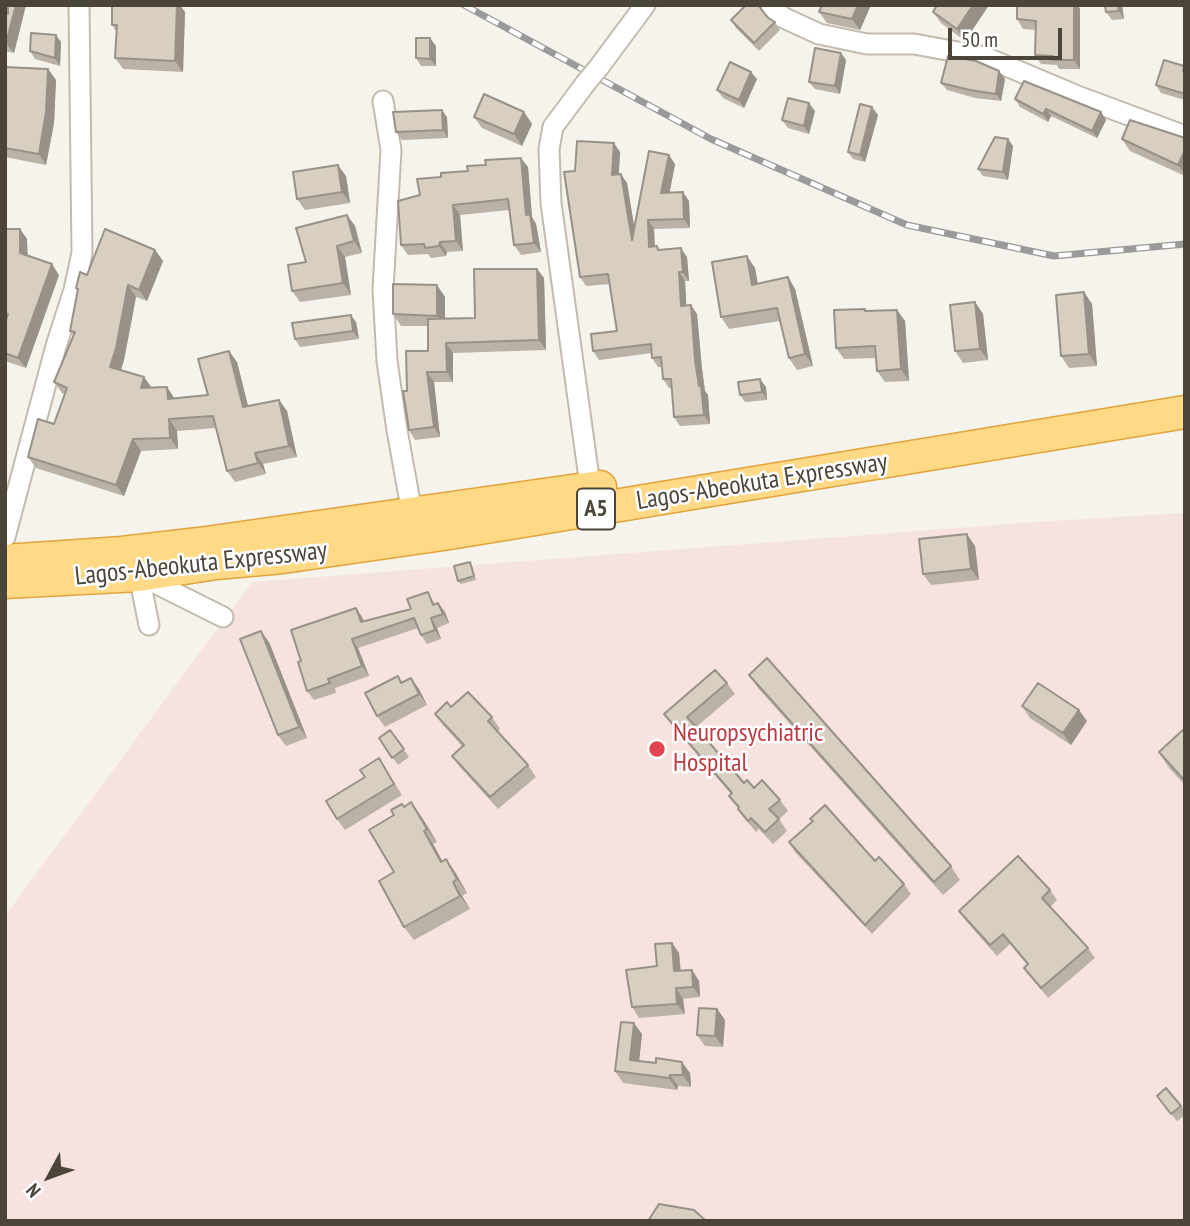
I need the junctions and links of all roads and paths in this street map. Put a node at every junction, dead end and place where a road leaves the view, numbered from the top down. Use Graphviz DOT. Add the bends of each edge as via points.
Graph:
graph roads {
  1 [pos="79,5"];
  2 [pos="645,5"];
  3 [pos="771,5"];
  4 [pos="383,101"];
  5 [pos="1185,136"];
  6 [pos="1185,391"];
  7 [pos="1185,412"];
  8 [pos="587,489"];
  9 [pos="412,513"];
  10 [pos="5,537"];
  11 [pos="5,561"];
  12 [pos="139,575"];
  13 [pos="5,582"];
  14 [pos="223,617"];
  15 [pos="149,625"];
  1 -- 10 [label="street" via="82,253"];
  2 -- 8 [label="street, bridge" via="553,127 549,149 551,203"];
  3 -- 5 [label="street" via="782,17 819,34 985,57"];
  4 -- 9 [label="street" via="391,150 383,289 387,361"];
  6 -- 8 [label="highway, Lagos-Abeokuta Expressway / A5"];
  7 -- 12 [label="highway, Lagos-Abeokuta Expressway / A5" via="450,533"];
  8 -- 9 [label="highway, Lagos-Abeokuta Expressway / A5"];
  9 -- 11 [label="highway, Lagos-Abeokuta Expressway / A5" via="122,553"];
  12 -- 13 [label="highway, Lagos-Abeokuta Expressway / A5"];
  12 -- 14 [label="street"];
  12 -- 15 [label="street"];
}
